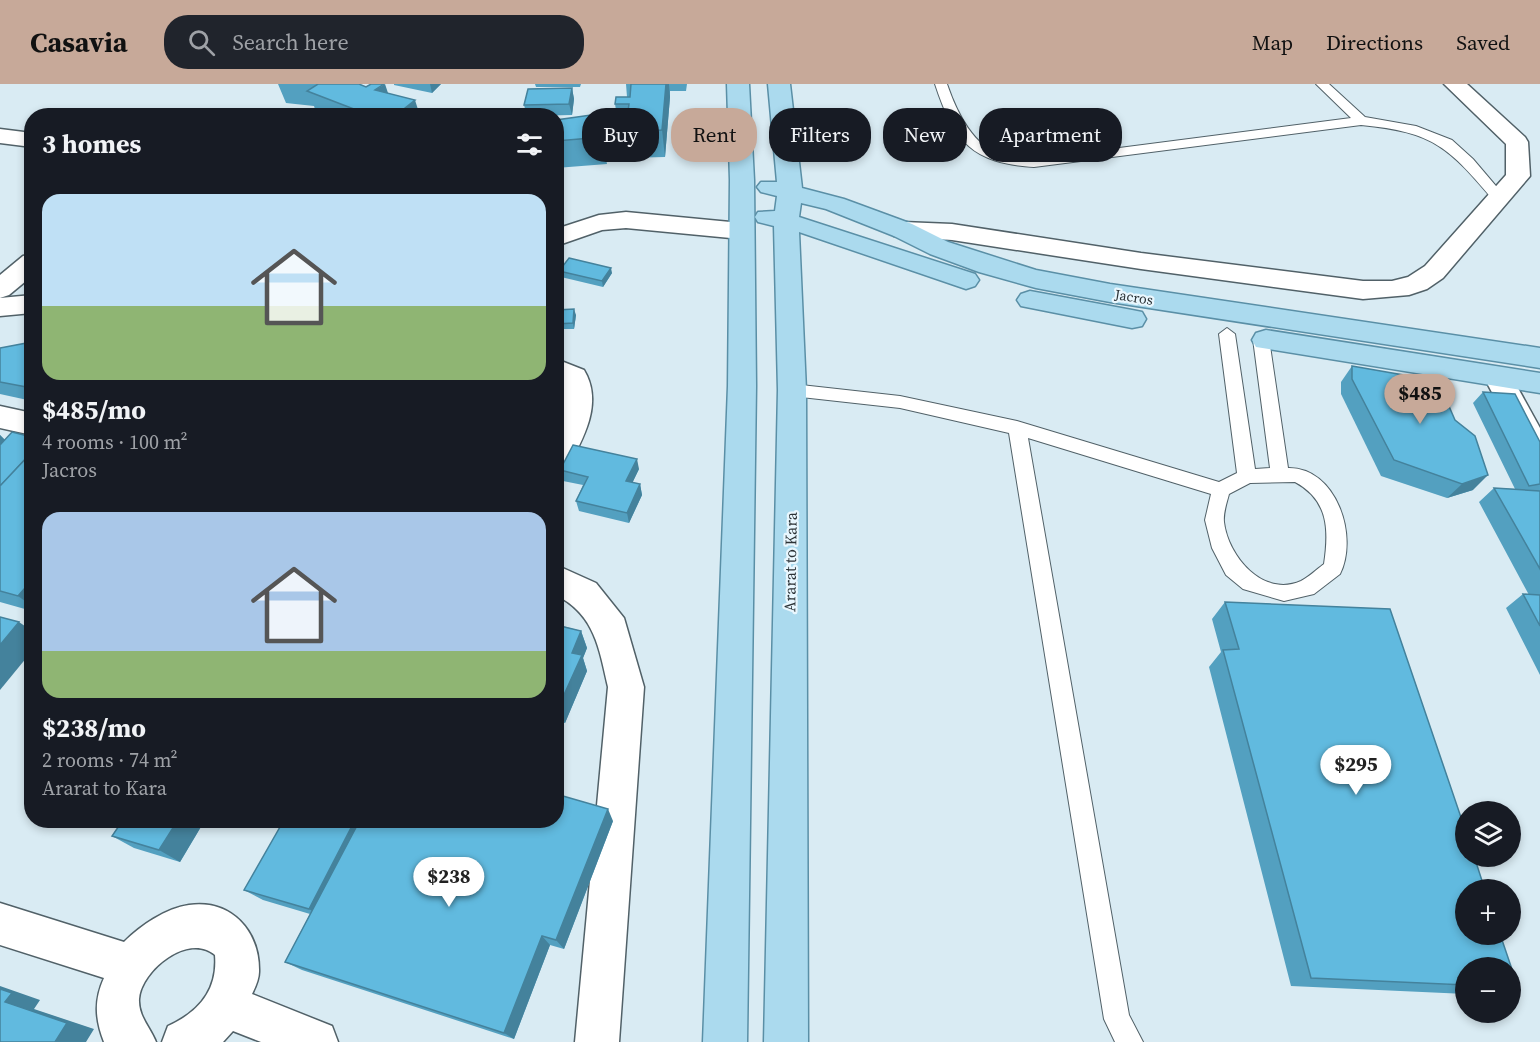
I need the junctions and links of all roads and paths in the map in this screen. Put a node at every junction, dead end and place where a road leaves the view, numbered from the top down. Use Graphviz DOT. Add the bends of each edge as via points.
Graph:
graph roads {
  1 [pos="738,84"];
  2 [pos="779,84"];
  3 [pos="941,84"];
  4 [pos="1322,84"];
  5 [pos="1455,84"];
  6 [pos="1361,121"];
  7 [pos="0,136"];
  8 [pos="24,139"];
  9 [pos="1532,139"];
  10 [pos="1500,199"];
  11 [pos="742,207"];
  12 [pos="788,207"];
  13 [pos="903,230"];
  14 [pos="564,236"];
  15 [pos="24,269"];
  16 [pos="0,289"];
  17 [pos="24,305"];
  18 [pos="0,307"];
  19 [pos="1227,334"];
  20 [pos="1261,339"];
  21 [pos="1540,358"];
  22 [pos="564,373"];
  23 [pos="1498,377"];
  24 [pos="1540,383"];
  25 [pos="792,390"];
  26 [pos="0,417"];
  27 [pos="24,422"];
  28 [pos="1017,428"];
  29 [pos="564,444"];
  30 [pos="1540,456"];
  31 [pos="1280,475"];
  32 [pos="1247,476"];
  33 [pos="1221,490"];
  34 [pos="564,583"];
  35 [pos="0,924"];
  36 [pos="131,965"];
  37 [pos="226,1006"];
  38 [pos="134,1042"];
  39 [pos="184,1042"];
  40 [pos="316,1042"];
  41 [pos="597,1042"];
  42 [pos="725,1042"];
  43 [pos="786,1042"];
  44 [pos="1130,1042"];
  1 -- 11 [label="main road"];
  2 -- 12 [label="main road, Ararat to Kara"];
  3 -- 6 [label="lane" via="951,115 977,147 1002,160 1034,163"];
  4 -- 6 [label="lane"];
  5 -- 9 [label="street"];
  6 -- 10 [label="lane" via="1396,124 1455,149"];
  7 -- 8 [label="street"];
  9 -- 10 [label="street" via="1518,176"];
  10 -- 13 [label="street" via="1421,283 1396,291 1153,263 952,232"];
  11 -- 12 [label="main road, Jacros"];
  11 -- 14 [label="street" via="611,221"];
  11 -- 42 [label="main road" via="740,569"];
  12 -- 13 [label="main road, Jacros" via="835,204"];
  12 -- 19 [label="main road, Jacros" via="814,228 1020,298"];
  12 -- 25 [label="main road, Ararat to Kara"];
  13 -- 21 [label="main road, Jacros" via="939,248 1036,279"];
  15 -- 16 [label="street"];
  17 -- 18 [label="street"];
  19 -- 20 [label="main road, Jacros"];
  19 -- 32 [label="lane"];
  20 -- 23 [label="main road, Jacros"];
  20 -- 31 [label="lane"];
  22 -- 29 [label="street" via="574,377 580,393 578,413"];
  23 -- 24 [label="main road, Jacros"];
  23 -- 30 [label="street"];
  25 -- 28 [label="lane" via="900,402"];
  25 -- 43 [label="main road, Ararat to Kara"];
  26 -- 27 [label="street"];
  28 -- 33 [label="lane"];
  28 -- 44 [label="lane" via="1118,1019"];
  31 -- 32 [label="lane"];
  31 -- 33 [label="lane" via="1297,475 1315,484 1327,502 1338,532 1333,568 1307,588 1284,592 1250,583 1233,569 1214,520"];
  32 -- 33 [label="lane"];
  34 -- 41 [label="street" via="584,593 612,629 626,687"];
  35 -- 36 [label="street"];
  36 -- 37 [label="street" via="157,939 188,926 216,928 235,945 238,974"];
  36 -- 38 [label="street" via="117,998 120,1027"];
  37 -- 39 [label="street" via="201,1034"];
  37 -- 40 [label="street"];
}
